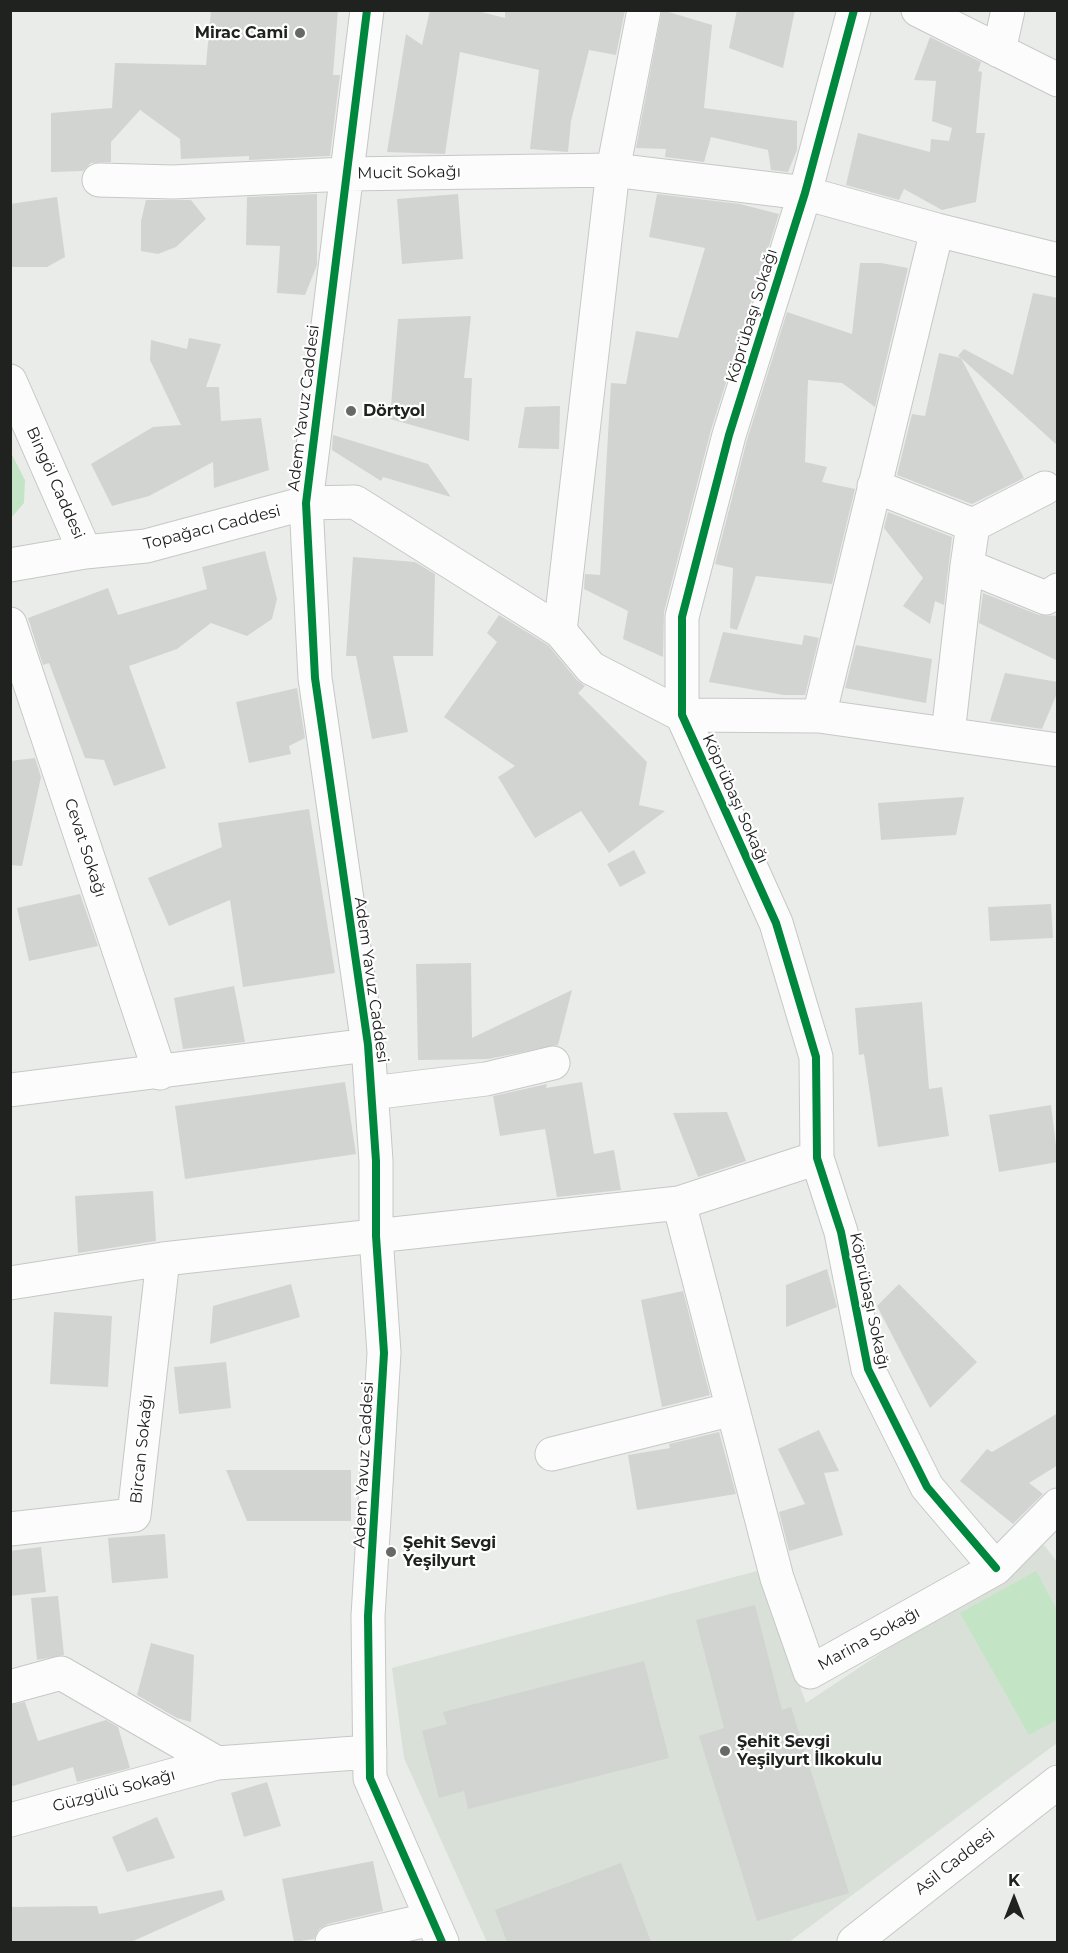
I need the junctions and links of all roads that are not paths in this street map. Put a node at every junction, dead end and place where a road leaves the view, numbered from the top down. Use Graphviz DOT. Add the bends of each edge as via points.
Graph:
graph roads {
  1 [pos="367,10"];
  2 [pos="644,10"];
  3 [pos="854,10"];
  4 [pos="918,10"];
  5 [pos="1008,10"];
  6 [pos="999,51"];
  7 [pos="1058,80"];
  8 [pos="612,170"];
  9 [pos="347,174"];
  10 [pos="99,180"];
  11 [pos="805,193"];
  12 [pos="937,230"];
  13 [pos="1058,260"];
  14 [pos="10,381"];
  15 [pos="874,486"];
  16 [pos="1045,488"];
  17 [pos="306,503"];
  18 [pos="973,525"];
  19 [pos="85,552"];
  20 [pos="10,565"];
  21 [pos="967,566"];
  22 [pos="1058,590"];
  23 [pos="10,624"];
  24 [pos="560,631"];
  25 [pos="682,715"];
  26 [pos="819,716"];
  27 [pos="948,734"];
  28 [pos="1058,750"];
  29 [pos="368,1045"];
  30 [pos="553,1063"];
  31 [pos="160,1073"];
  32 [pos="10,1090"];
  33 [pos="371,1093"];
  34 [pos="817,1158"];
  35 [pos="679,1203"];
  36 [pos="376,1236"];
  37 [pos="163,1259"];
  38 [pos="10,1283"];
  39 [pos="733,1409"];
  40 [pos="552,1454"];
  41 [pos="1058,1505"];
  42 [pos="10,1529"];
  43 [pos="996,1568"];
  44 [pos="10,1688"];
  45 [pos="370,1752"];
  46 [pos="217,1763"];
  47 [pos="1058,1782"];
  48 [pos="10,1820"];
  49 [pos="437,1931"];
  50 [pos="332,1942"];
  51 [pos="854,1942"];
  1 -- 9 [label="street, Adem Yavuz Caddesi"];
  2 -- 8 [label="street"];
  3 -- 11 [label="street, Köprübaşı Sokağı"];
  4 -- 6 [label="street"];
  5 -- 6 [label="street"];
  6 -- 7 [label="street"];
  8 -- 9 [label="street, Mucit Sokağı"];
  8 -- 11 [label="street, Mucit Sokağı"];
  8 -- 24 [label="street"];
  9 -- 10 [label="street, Mucit Sokağı" via="173,182"];
  9 -- 17 [label="street, Adem Yavuz Caddesi"];
  11 -- 12 [label="street, Mucit Sokağı"];
  11 -- 25 [label="street, Köprübaşı Sokağı" via="729,435 682,617"];
  12 -- 13 [label="street"];
  12 -- 15 [label="street"];
  14 -- 19 [label="street, Bingöl Caddesi"];
  15 -- 18 [label="street"];
  15 -- 26 [label="street"];
  16 -- 18 [label="street"];
  17 -- 19 [label="street, Topağacı Caddesi" via="146,546"];
  17 -- 24 [label="street, Topağacı Caddesi" via="355,502"];
  17 -- 29 [label="street, Adem Yavuz Caddesi" via="315,678"];
  18 -- 21 [label="street"];
  19 -- 20 [label="street, Topağacı Caddesi"];
  21 -- 22 [label="street" via="1046,598"];
  21 -- 27 [label="street"];
  23 -- 31 [label="street, Cevat Sokağı"];
  24 -- 25 [label="street, Topağacı Caddesi" via="591,668"];
  25 -- 26 [label="street"];
  25 -- 34 [label="street, Köprübaşı Sokağı" via="776,923 816,1056"];
  26 -- 27 [label="street"];
  27 -- 28 [label="street"];
  29 -- 31 [label="street"];
  29 -- 33 [label="street, Adem Yavuz Caddesi"];
  30 -- 33 [label="street" via="486,1079"];
  31 -- 32 [label="street"];
  33 -- 36 [label="street, Adem Yavuz Caddesi"];
  34 -- 35 [label="street"];
  34 -- 43 [label="street, Köprübaşı Sokağı" via="841,1232 868,1369 927,1487"];
  35 -- 36 [label="street"];
  35 -- 39 [label="street, Marina Sokağı"];
  36 -- 37 [label="street"];
  36 -- 45 [label="street, Adem Yavuz Caddesi" via="384,1353 368,1616"];
  37 -- 38 [label="street"];
  37 -- 42 [label="street, Bircan Sokağı" via="134,1515"];
  39 -- 40 [label="street"];
  39 -- 43 [label="street, Marina Sokağı" via="777,1578 810,1672"];
  41 -- 43 [label="street, Marina Sokağı"];
  44 -- 46 [label="street" via="61,1673"];
  45 -- 46 [label="street, Güzgülü Sokağı"];
  45 -- 49 [label="street, Adem Yavuz Caddesi" via="370,1778"];
  46 -- 48 [label="street, Güzgülü Sokağı"];
  47 -- 51 [label="street, Asil Caddesi"];
  49 -- 50 [label="street"];
}
